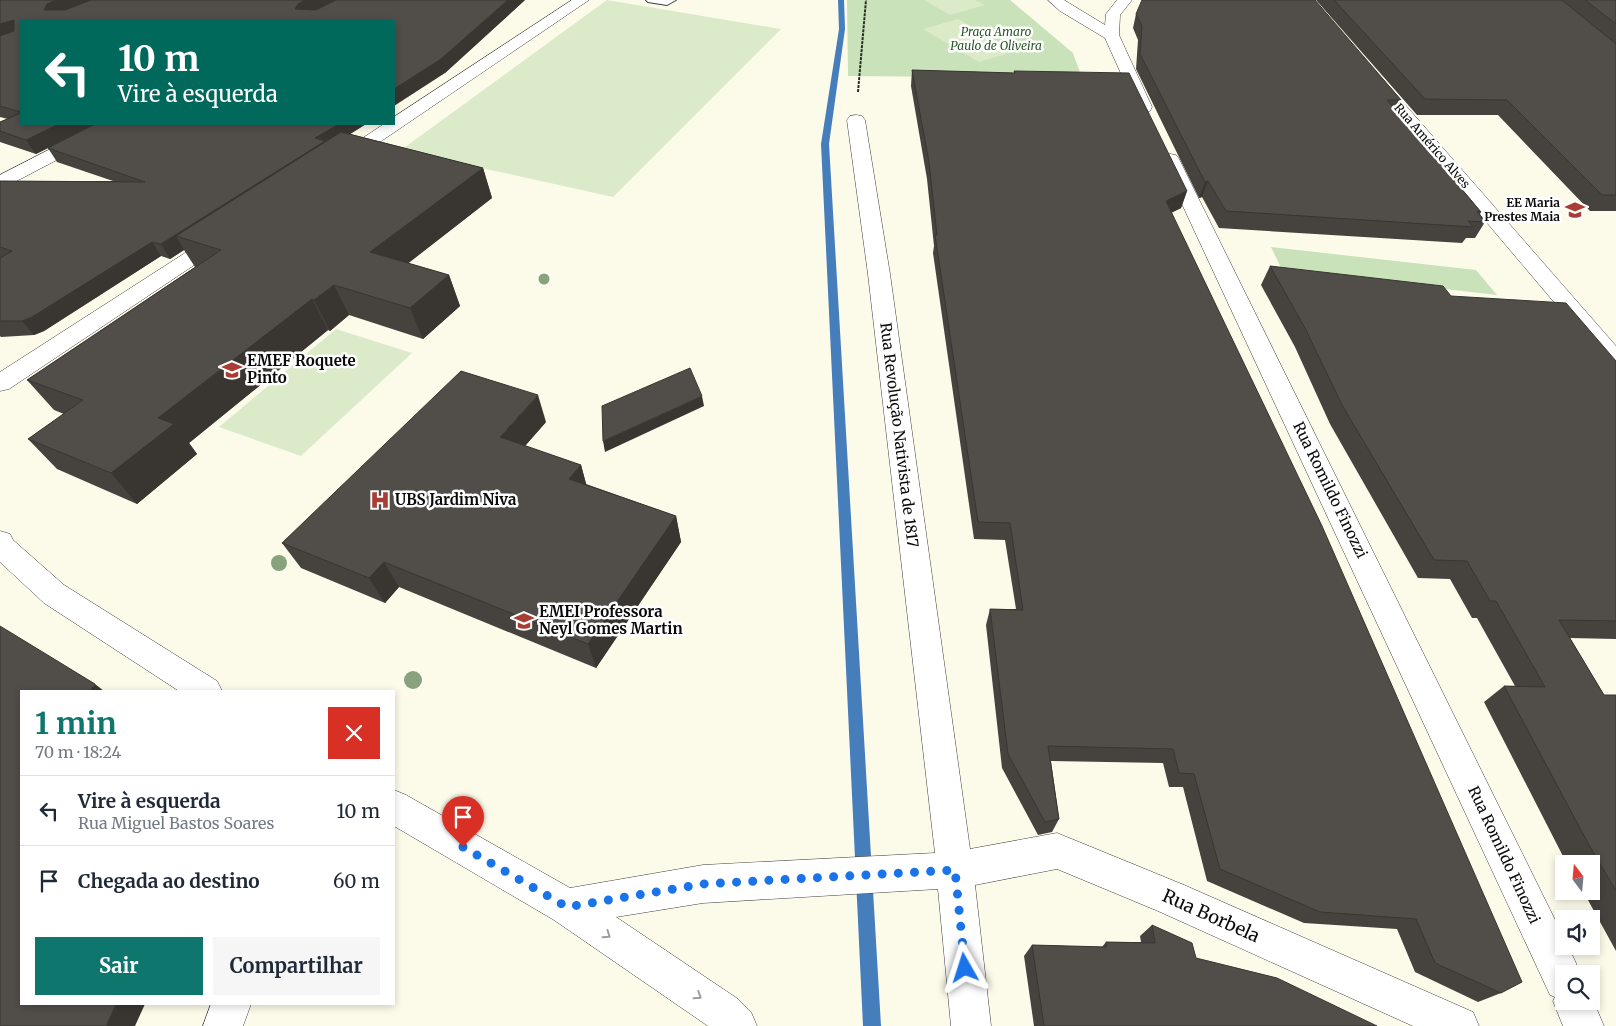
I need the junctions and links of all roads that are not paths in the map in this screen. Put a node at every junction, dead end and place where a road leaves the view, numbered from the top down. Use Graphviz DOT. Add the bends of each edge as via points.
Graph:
graph roads {
  1 [pos="582,0"];
  2 [pos="652,0"];
  3 [pos="670,0"];
  4 [pos="1055,0"];
  5 [pos="1125,0"];
  6 [pos="1111,35"];
  7 [pos="1361,64"];
  8 [pos="856,120"];
  9 [pos="395,124"];
  10 [pos="110,125"];
  11 [pos="393,125"];
  12 [pos="321,173"];
  13 [pos="0,182"];
  14 [pos="238,228"];
  15 [pos="1616,361"];
  16 [pos="0,383"];
  17 [pos="1,546"];
  18 [pos="204,690"];
  19 [pos="395,808"];
  20 [pos="955,870"];
  21 [pos="567,907"];
  22 [pos="1556,965"];
  23 [pos="231,1005"];
  24 [pos="1577,1010"];
  25 [pos="223,1026"];
  26 [pos="737,1026"];
  27 [pos="971,1026"];
  28 [pos="1459,1026"];
  29 [pos="1584,1026"];
  1 -- 9 [label="street"];
  2 -- 3 [label="lane"];
  4 -- 6 [label="street"];
  5 -- 6 [label="street" via="1113,14"];
  6 -- 22 [label="street, Rua Romildo Finozzi"];
  7 -- 15 [label="street, Rua Américo Alves"];
  8 -- 20 [label="street, Rua Revolução Nativista de 1817" via="879,274"];
  10 -- 13 [label="street"];
  11 -- 12 [label="street"];
  14 -- 16 [label="street"];
  17 -- 18 [label="street" via="54,594"];
  19 -- 21 [label="street"];
  20 -- 21 [label="street, Rua Borbela" via="703,884"];
  20 -- 27 [label="street, Rua Revolução Nativista de 1817"];
  20 -- 28 [label="street, Rua Borbela" via="1057,851"];
  21 -- 26 [label="street, one-way" via="724,1013"];
  23 -- 25 [label="street"];
  24 -- 29 [label="street"];
}
